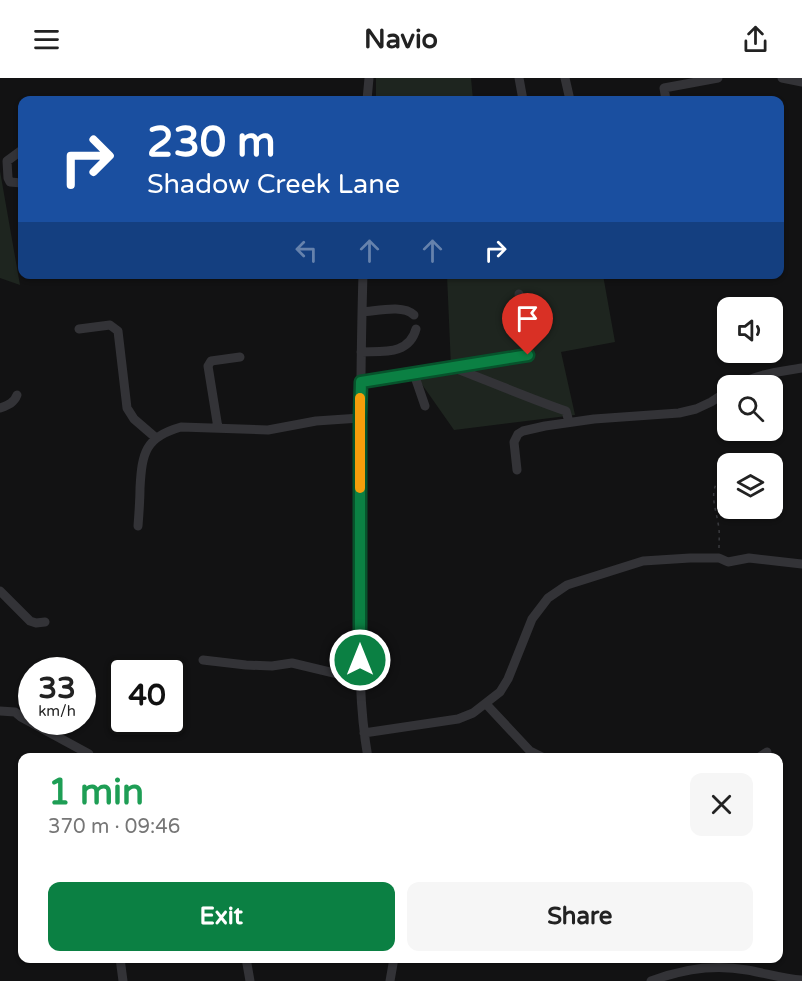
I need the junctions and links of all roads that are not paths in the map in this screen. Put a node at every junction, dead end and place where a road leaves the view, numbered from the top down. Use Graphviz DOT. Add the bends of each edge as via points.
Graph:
graph roads {
  1 [pos="369,78"];
  2 [pos="519,78"];
  3 [pos="565,78"];
  4 [pos="718,78"];
  5 [pos="782,78"];
  6 [pos="802,82"];
  7 [pos="367,96"];
  8 [pos="522,96"];
  9 [pos="569,96"];
  10 [pos="665,96"];
  11 [pos="18,153"];
  12 [pos="18,183"];
  13 [pos="363,279"];
  14 [pos="519,294"];
  15 [pos="362,312"];
  16 [pos="414,315"];
  17 [pos="79,329"];
  18 [pos="416,329"];
  19 [pos="361,352"];
  20 [pos="240,357"];
  21 [pos="452,368"];
  22 [pos="802,368"];
  23 [pos="414,374"];
  24 [pos="761,375"];
  25 [pos="361,382"];
  26 [pos="17,395"];
  27 [pos="717,398"];
  28 [pos="425,406"];
  29 [pos="0,408"];
  30 [pos="360,418"];
  31 [pos="569,422"];
  32 [pos="218,428"];
  33 [pos="156,438"];
  34 [pos="517,470"];
  35 [pos="138,526"];
  36 [pos="802,564"];
  37 [pos="0,591"];
  38 [pos="45,622"];
  39 [pos="203,660"];
  40 [pos="359,679"];
  41 [pos="486,704"];
  42 [pos="0,711"];
  43 [pos="364,733"];
  44 [pos="87,753"];
  45 [pos="367,753"];
  46 [pos="534,753"];
  47 [pos="121,963"];
  48 [pos="247,963"];
  49 [pos="393,963"];
  50 [pos="802,980"];
  51 [pos="123,981"];
  52 [pos="250,981"];
  53 [pos="390,981"];
  54 [pos="651,981"];
  1 -- 7 [label="street"];
  2 -- 8 [label="street"];
  3 -- 9 [label="street"];
  4 -- 10 [label="street" via="664,88"];
  5 -- 6 [label="street"];
  11 -- 12 [label="street" via="7,161 10,182"];
  13 -- 15 [label="street"];
  14 -- 21 [label="street" via="528,355"];
  15 -- 16 [label="street" via="402,309"];
  15 -- 19 [label="street"];
  17 -- 33 [label="street" via="110,325 118,331 127,408"];
  18 -- 19 [label="street" via="406,346"];
  19 -- 25 [label="street"];
  20 -- 32 [label="street" via="211,361 208,366"];
  21 -- 23 [label="street"];
  21 -- 31 [label="street" via="566,411"];
  22 -- 24 [label="street"];
  23 -- 25 [label="street"];
  23 -- 28 [label="street"];
  25 -- 30 [label="street"];
  26 -- 29 [label="street" via="15,401"];
  27 -- 31 [label="street" via="680,413"];
  30 -- 32 [label="street" via="268,430"];
  30 -- 40 [label="street"];
  31 -- 34 [label="street" via="518,434 514,442"];
  32 -- 33 [label="street" via="181,427"];
  33 -- 35 [label="street" via="141,464"];
  36 -- 41 [label="street" via="749,558 728,562 719,558 643,561 574,582 548,598 532,619 508,679"];
  37 -- 38 [label="street" via="30,621"];
  39 -- 40 [label="street" via="272,666 292,663"];
  40 -- 43 [label="street"];
  41 -- 43 [label="street" via="458,719"];
  41 -- 46 [label="street"];
  42 -- 44 [label="street" via="15,712"];
  43 -- 45 [label="street"];
  47 -- 51 [label="street"];
  48 -- 52 [label="street"];
  49 -- 53 [label="street"];
  50 -- 54 [label="street" via="722,968 693,969"];
}
